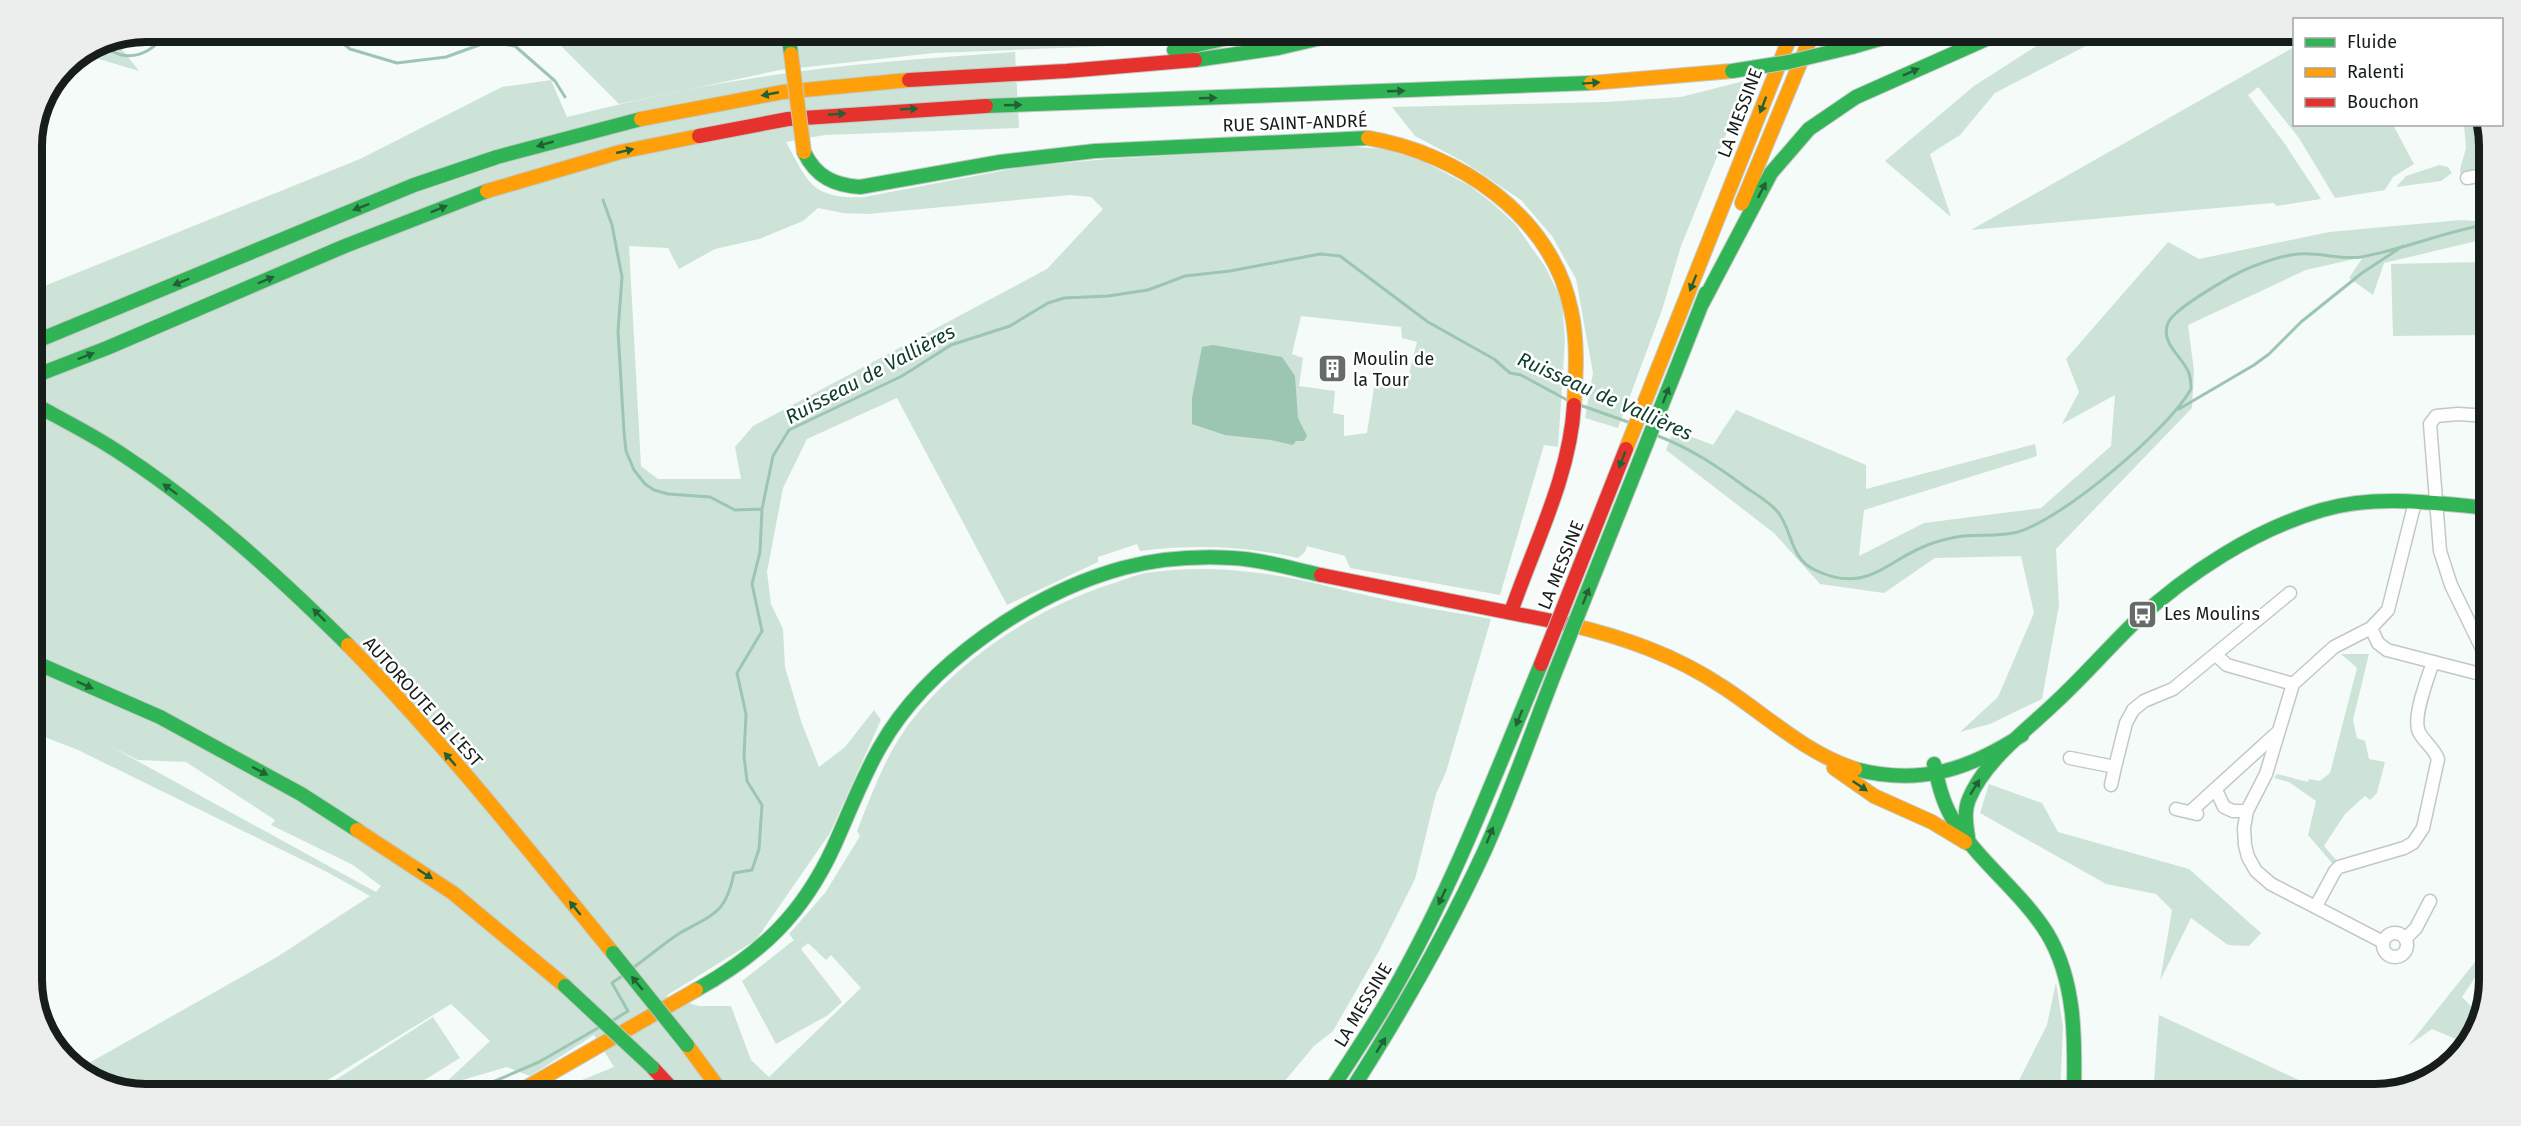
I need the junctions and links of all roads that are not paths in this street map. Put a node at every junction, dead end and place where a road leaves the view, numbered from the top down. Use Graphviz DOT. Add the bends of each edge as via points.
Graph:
graph roads {
  1 [pos="789,42"];
  2 [pos="1215,42"];
  3 [pos="1304,42"];
  4 [pos="1788,42"];
  5 [pos="1809,42"];
  6 [pos="1854,42"];
  7 [pos="1980,42"];
  8 [pos="1114,67"];
  9 [pos="2479,176"];
  10 [pos="2467,178"];
  11 [pos="1702,304"];
  12 [pos="42,339"];
  13 [pos="42,373"];
  14 [pos="42,408"];
  15 [pos="2479,415"];
  16 [pos="2415,502"];
  17 [pos="2436,504"];
  18 [pos="2479,507"];
  19 [pos="2290,593"];
  20 [pos="1511,612"];
  21 [pos="2371,628"];
  22 [pos="2479,642"];
  23 [pos="2216,655"];
  24 [pos="2433,662"];
  25 [pos="42,665"];
  26 [pos="2479,674"];
  27 [pos="2293,684"];
  28 [pos="1758,712"];
  29 [pos="2026,730"];
  30 [pos="2280,730"];
  31 [pos="1812,752"];
  32 [pos="2070,758"];
  33 [pos="2115,767"];
  34 [pos="1935,769"];
  35 [pos="2110,785"];
  36 [pos="2216,790"];
  37 [pos="2176,809"];
  38 [pos="2247,811"];
  39 [pos="1968,844"];
  40 [pos="2430,901"];
  41 [pos="2316,906"];
  42 [pos="2406,938"];
  43 [pos="2383,942"];
  44 [pos="533,1084"];
  45 [pos="667,1084"];
  46 [pos="715,1084"];
  47 [pos="1335,1084"];
  48 [pos="1357,1084"];
  49 [pos="2074,1084"];
  1 -- 20 [label="main road, RUE SAINT-ANDRÉ, bridge" via="808,163 821,176 843,186 860,187 1000,162 1095,151 1362,137 1390,140 1419,151 1478,181 1512,207 1554,261 1572,305 1577,342 1568,448"];
  2 -- 8 [label="main road" via="1150,54"];
  3 -- 8 [label="main road" via="1260,52"];
  4 -- 47 [label="main road, LA MESSINE, one-way, bridge" via="1467,843 1387,1003"];
  5 -- 11 [label="main road, LA MESSINE"];
  13 -- 6 [label="main road, one-way, bridge" via="477,194 621,152 788,119 954,107 1629,81 1789,62"];
  11 -- 7 [label="main road, one-way" via="1767,180 1809,129 1856,97"];
  8 -- 12 [label="main road, one-way" via="783,92 601,128 470,165 335,216"];
  9 -- 10 [label="street"];
  48 -- 11 [label="main road, LA MESSINE, one-way, bridge" via="1405,1007 1485,850"];
  46 -- 14 [label="main road, AUTOROUTE DE L’EST, one-way, bridge" via="494,809 377,675 315,611 211,519 139,465"];
  15 -- 17 [label="street" via="2436,416 2430,424"];
  16 -- 17 [label="main road"];
  16 -- 21 [label="street" via="2388,610"];
  16 -- 29 [label="main road" via="2364,502 2338,507 2303,517 2253,540 2188,579 2138,619"];
  17 -- 18 [label="main road"];
  17 -- 22 [label="street" via="2440,551 2451,585"];
  19 -- 23 [label="street"];
  20 -- 28 [label="main road" via="1586,628 1655,650 1695,669"];
  20 -- 44 [label="main road" via="1233,558 1183,559 1126,568 1053,596 956,657 905,707 879,749 827,862 770,940 724,975"];
  21 -- 24 [label="street" via="2378,644 2387,650"];
  21 -- 27 [label="street" via="2334,647"];
  23 -- 27 [label="street" via="2227,665"];
  23 -- 33 [label="street" via="2173,689 2133,710"];
  24 -- 26 [label="street"];
  24 -- 41 [label="street" via="2417,719 2419,733 2438,759 2423,828 2413,843 2404,848 2339,867"];
  25 -- 45 [label="main road, one-way, bridge" via="160,717 301,794 453,892 565,986"];
  27 -- 30 [label="street"];
  28 -- 31 [label="main road"];
  28 -- 34 [label="main road" via="1854,757"];
  29 -- 34 [label="main road" via="1973,764"];
  39 -- 29 [label="main road, one-way" via="1966,810 1976,784"];
  30 -- 36 [label="street"];
  30 -- 38 [label="street" via="2266,774"];
  31 -- 34 [label="main road" via="1868,772 1900,776"];
  31 -- 39 [label="main road, one-way" via="1874,796 1932,822"];
  32 -- 33 [label="street"];
  33 -- 35 [label="street"];
  34 -- 39 [label="main road" via="1945,807"];
  36 -- 37 [label="street" via="2194,813"];
  36 -- 38 [label="street" via="2223,807"];
  38 -- 41 [label="street" via="2245,845 2256,872 2271,884"];
  39 -- 49 [label="main road" via="2048,934 2063,966 2074,1018"];
  40 -- 42 [label="street"];
  41 -- 43 [label="street"];
  42 -- 43 [label="street" via="2396,932"];
  42 -- 43 [label="street" via="2407,949 2397,957 2388,955"];
}
